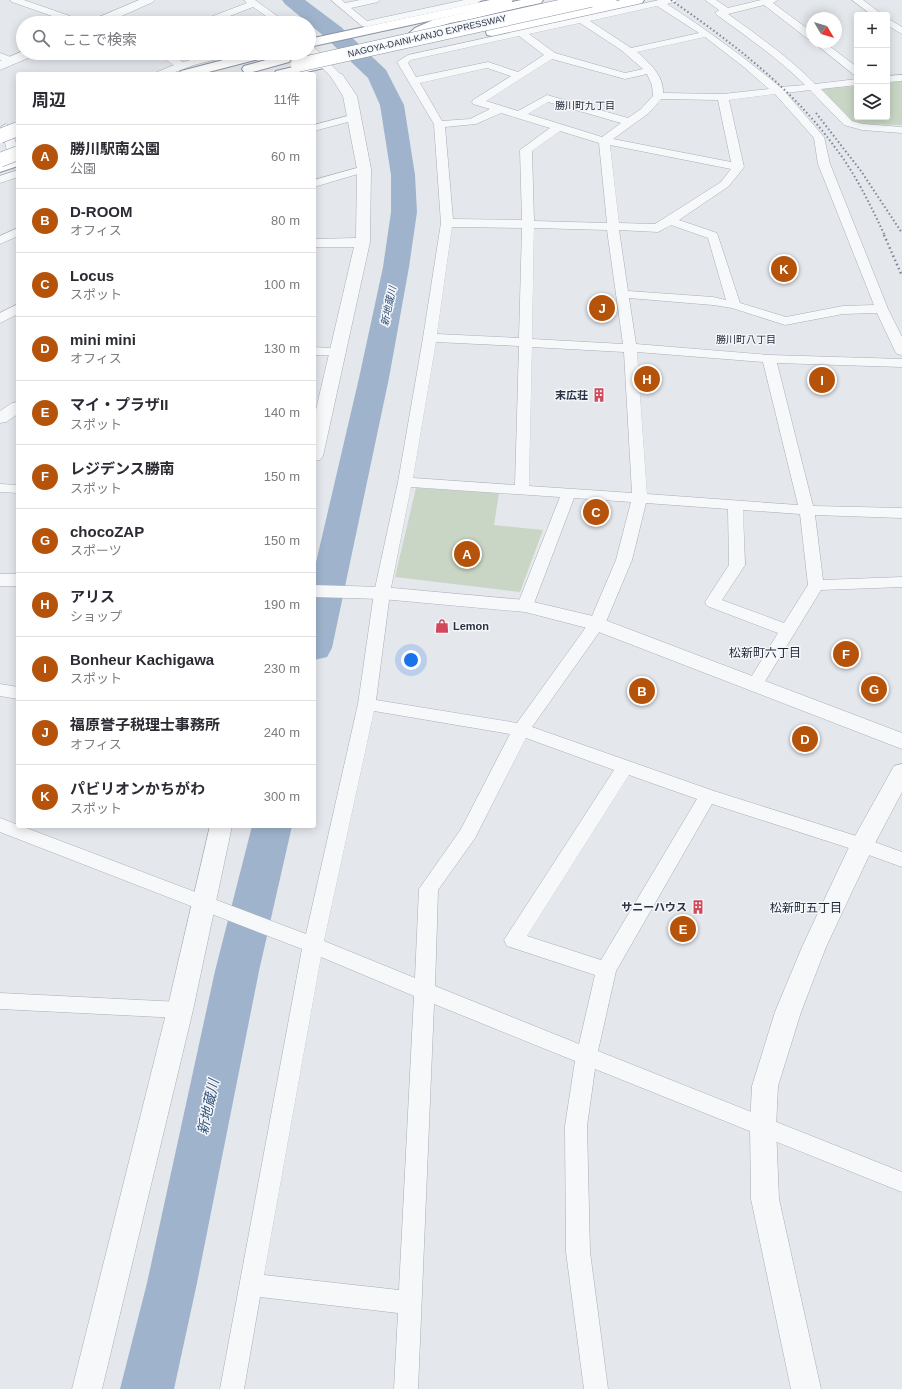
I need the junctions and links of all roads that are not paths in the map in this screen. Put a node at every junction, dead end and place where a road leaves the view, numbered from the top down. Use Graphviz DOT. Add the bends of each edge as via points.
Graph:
graph roads {
  1 [pos="149,0"];
  2 [pos="336,0"];
  3 [pos="375,0"];
  4 [pos="477,0"];
  5 [pos="507,0"];
  6 [pos="537,0"];
  7 [pos="556,0"];
  8 [pos="591,0"];
  9 [pos="611,0"];
  10 [pos="638,0"];
  11 [pos="672,0"];
  12 [pos="710,0"];
  13 [pos="857,0"];
  14 [pos="24,1"];
  15 [pos="769,1"];
  16 [pos="252,2"];
  17 [pos="659,3"];
  18 [pos="344,6"];
  19 [pos="726,11"];
  20 [pos="874,12"];
  21 [pos="63,16"];
  22 [pos="112,16"];
  23 [pos="219,16"];
  24 [pos="272,16"];
  25 [pos="582,20"];
  26 [pos="890,23"];
  27 [pos="902,31"];
  28 [pos="806,32"];
  29 [pos="521,33"];
  30 [pos="707,34"];
  31 [pos="431,40"];
  32 [pos="316,41"];
  33 [pos="476,43"];
  34 [pos="826,48"];
  35 [pos="385,50"];
  36 [pos="629,51"];
  37 [pos="316,52"];
  38 [pos="316,54"];
  39 [pos="16,56"];
  40 [pos="551,56"];
  41 [pos="6,59"];
  42 [pos="170,60"];
  43 [pos="211,60"];
  44 [pos="232,60"];
  45 [pos="280,60"];
  46 [pos="328,63"];
  47 [pos="0,66"];
  48 [pos="185,70"];
  49 [pos="854,70"];
  50 [pos="649,71"];
  51 [pos="173,72"];
  52 [pos="235,72"];
  53 [pos="272,72"];
  54 [pos="290,72"];
  55 [pos="315,72"];
  56 [pos="518,75"];
  57 [pos="337,77"];
  58 [pos="902,78"];
  59 [pos="890,79"];
  60 [pos="413,81"];
  61 [pos="854,82"];
  62 [pos="814,88"];
  63 [pos="779,92"];
  64 [pos="658,96"];
  65 [pos="723,97"];
  66 [pos="500,109"];
  67 [pos="519,115"];
  68 [pos="355,116"];
  69 [pos="629,122"];
  70 [pos="16,123"];
  71 [pos="439,124"];
  72 [pos="316,127"];
  73 [pos="559,128"];
  74 [pos="6,130"];
  75 [pos="902,130"];
  76 [pos="604,141"];
  77 [pos="16,142"];
  78 [pos="0,148"];
  79 [pos="16,158"];
  80 [pos="0,160"];
  81 [pos="16,161"];
  82 [pos="16,161"];
  83 [pos="16,162"];
  84 [pos="0,167"];
  85 [pos="738,167"];
  86 [pos="364,169"];
  87 [pos="0,180"];
  88 [pos="316,183"];
  89 [pos="669,220"];
  90 [pos="447,223"];
  91 [pos="528,224"];
  92 [pos="613,227"];
  93 [pos="16,233"];
  94 [pos="1,238"];
  95 [pos="16,242"];
  96 [pos="363,242"];
  97 [pos="316,243"];
  98 [pos="623,294"];
  99 [pos="734,305"];
  100 [pos="16,309"];
  101 [pos="882,309"];
  102 [pos="0,318"];
  103 [pos="430,338"];
  104 [pos="526,342"];
  105 [pos="630,348"];
  106 [pos="902,350"];
  107 [pos="316,351"];
  108 [pos="339,352"];
  109 [pos="769,359"];
  110 [pos="902,363"];
  111 [pos="316,448"];
  112 [pos="405,482"];
  113 [pos="0,488"];
  114 [pos="16,489"];
  115 [pos="522,490"];
  116 [pos="569,492"];
  117 [pos="640,497"];
  118 [pos="735,504"];
  119 [pos="807,510"];
  120 [pos="902,513"];
  121 [pos="0,580"];
  122 [pos="16,580"];
  123 [pos="902,582"];
  124 [pos="816,585"];
  125 [pos="316,591"];
  126 [pos="382,593"];
  127 [pos="525,606"];
  128 [pos="597,624"];
  129 [pos="788,631"];
  130 [pos="755,684"];
  131 [pos="0,690"];
  132 [pos="16,693"];
  133 [pos="367,704"];
  134 [pos="521,730"];
  135 [pos="902,741"];
  136 [pos="625,768"];
  137 [pos="902,772"];
  138 [pos="708,796"];
  139 [pos="0,825"];
  140 [pos="221,828"];
  141 [pos="862,845"];
  142 [pos="902,860"];
  143 [pos="211,906"];
  144 [pos="313,945"];
  145 [pos="606,970"];
  146 [pos="424,991"];
  147 [pos="0,1001"];
  148 [pos="180,1010"];
  149 [pos="586,1056"];
  150 [pos="763,1127"];
  151 [pos="902,1182"];
  152 [pos="251,1285"];
  153 [pos="410,1303"];
  154 [pos="87,1389"];
  155 [pos="232,1389"];
  156 [pos="406,1389"];
  157 [pos="596,1389"];
  158 [pos="806,1389"];
  1 -- 22 [label="street"];
  2 -- 18 [label="street"];
  3 -- 18 [label="street"];
  4 -- 18 [label="street" via="365,24"];
  5 -- 32 [label="highway"];
  6 -- 35 [label="highway" via="437,23 420,30 403,43"];
  7 -- 37 [label="highway, NAGOYA-DAINI-KANJO EXPRESSWAY"];
  8 -- 53 [label="highway, NAGOYA-DAINI-KANJO EXPRESSWAY, bridge"];
  9 -- 31 [label="highway"];
  10 -- 55 [label="highway"];
  11 -- 17 [label="street"];
  12 -- 19 [label="street"];
  13 -- 20 [label="street"];
  14 -- 21 [label="street"];
  15 -- 19 [label="street"];
  15 -- 28 [label="street"];
  16 -- 23 [label="street"];
  16 -- 24 [label="street"];
  17 -- 25 [label="street"];
  17 -- 30 [label="street"];
  19 -- 62 [label="street" via="720,13 767,46"];
  25 -- 29 [label="street"];
  25 -- 36 [label="street"];
  26 -- 27 [label="street"];
  29 -- 33 [label="street"];
  29 -- 40 [label="street"];
  30 -- 36 [label="street"];
  30 -- 63 [label="street"];
  31 -- 33 [label="street"];
  31 -- 35 [label="highway"];
  33 -- 60 [label="street" via="404,60 402,62"];
  34 -- 49 [label="street"];
  35 -- 46 [label="highway"];
  36 -- 50 [label="street"];
  38 -- 46 [label="street"];
  39 -- 41 [label="street"];
  40 -- 50 [label="street" via="625,76"];
  40 -- 56 [label="street"];
  41 -- 47 [label="street"];
  42 -- 48 [label="street"];
  43 -- 48 [label="street"];
  44 -- 48 [label="highway"];
  45 -- 52 [label="highway, NAGOYA-DAINI-KANJO EXPRESSWAY"];
  46 -- 54 [label="highway"];
  46 -- 57 [label="street"];
  48 -- 51 [label="street"];
  50 -- 64 [label="street" via="657,83"];
  56 -- 60 [label="street" via="488,65"];
  56 -- 66 [label="street" via="477,102"];
  57 -- 68 [label="street" via="350,96"];
  58 -- 59 [label="street"];
  60 -- 71 [label="street"];
  61 -- 62 [label="street"];
  62 -- 63 [label="street"];
  62 -- 75 [label="street" via="848,123 862,127"];
  63 -- 65 [label="street"];
  63 -- 101 [label="street" via="819,136 824,164"];
  64 -- 65 [label="street"];
  64 -- 69 [label="street" via="645,111"];
  65 -- 85 [label="street"];
  66 -- 67 [label="street"];
  66 -- 71 [label="street" via="472,122"];
  67 -- 69 [label="street" via="546,98"];
  67 -- 73 [label="street"];
  68 -- 72 [label="street"];
  68 -- 86 [label="street"];
  69 -- 76 [label="street"];
  70 -- 74 [label="street"];
  71 -- 90 [label="street"];
  73 -- 76 [label="street"];
  73 -- 91 [label="street" via="526,150"];
  74 -- 79 [label="street"];
  76 -- 85 [label="street"];
  76 -- 92 [label="street"];
  77 -- 78 [label="highway"];
  80 -- 81 [label="highway, bridge"];
  82 -- 84 [label="highway"];
  83 -- 87 [label="street"];
  85 -- 89 [label="street" via="725,184"];
  86 -- 88 [label="street"];
  86 -- 96 [label="street"];
  89 -- 92 [label="street" via="658,228"];
  89 -- 99 [label="street" via="713,236"];
  90 -- 91 [label="street"];
  90 -- 103 [label="street"];
  91 -- 92 [label="street"];
  91 -- 104 [label="street"];
  92 -- 98 [label="street"];
  93 -- 94 [label="street"];
  94 -- 95 [label="street"];
  96 -- 97 [label="street"];
  96 -- 108 [label="street"];
  98 -- 99 [label="street"];
  98 -- 105 [label="street"];
  99 -- 101 [label="street" via="785,321 843,310"];
  100 -- 102 [label="street"];
  101 -- 106 [label="street"];
  103 -- 104 [label="street"];
  103 -- 112 [label="street"];
  104 -- 105 [label="street"];
  104 -- 115 [label="street"];
  105 -- 109 [label="street"];
  105 -- 117 [label="street"];
  107 -- 108 [label="street"];
  108 -- 111 [label="street"];
  109 -- 110 [label="street"];
  109 -- 119 [label="street"];
  112 -- 115 [label="street"];
  112 -- 126 [label="street"];
  113 -- 114 [label="street"];
  115 -- 116 [label="street"];
  116 -- 117 [label="street"];
  116 -- 127 [label="street"];
  117 -- 118 [label="street"];
  117 -- 128 [label="street" via="624,560"];
  118 -- 119 [label="street"];
  118 -- 129 [label="street" via="737,565 713,602"];
  119 -- 120 [label="street"];
  119 -- 124 [label="street"];
  121 -- 122 [label="street"];
  123 -- 124 [label="street"];
  124 -- 129 [label="street"];
  125 -- 126 [label="street"];
  126 -- 127 [label="street"];
  126 -- 133 [label="street"];
  127 -- 128 [label="street"];
  128 -- 130 [label="street"];
  128 -- 134 [label="street"];
  129 -- 130 [label="street"];
  130 -- 135 [label="street"];
  131 -- 132 [label="street"];
  133 -- 134 [label="street"];
  133 -- 144 [label="street"];
  134 -- 136 [label="street"];
  134 -- 146 [label="street" via="468,833 429,889"];
  136 -- 138 [label="street"];
  136 -- 145 [label="street" via="514,940"];
  137 -- 141 [label="street"];
  138 -- 141 [label="street"];
  138 -- 145 [label="street"];
  139 -- 143 [label="street"];
  140 -- 143 [label="street"];
  141 -- 142 [label="street"];
  141 -- 150 [label="street" via="814,948 788,1012 765,1086"];
  143 -- 144 [label="street"];
  143 -- 148 [label="street"];
  144 -- 146 [label="street"];
  144 -- 152 [label="street"];
  145 -- 149 [label="street"];
  146 -- 149 [label="street"];
  146 -- 153 [label="street"];
  147 -- 148 [label="street"];
  148 -- 154 [label="street"];
  149 -- 150 [label="street"];
  149 -- 157 [label="street" via="576,1126 578,1252"];
  150 -- 151 [label="street"];
  150 -- 158 [label="street" via="765,1199"];
  152 -- 153 [label="street"];
  152 -- 155 [label="street"];
  153 -- 156 [label="street"];
}
